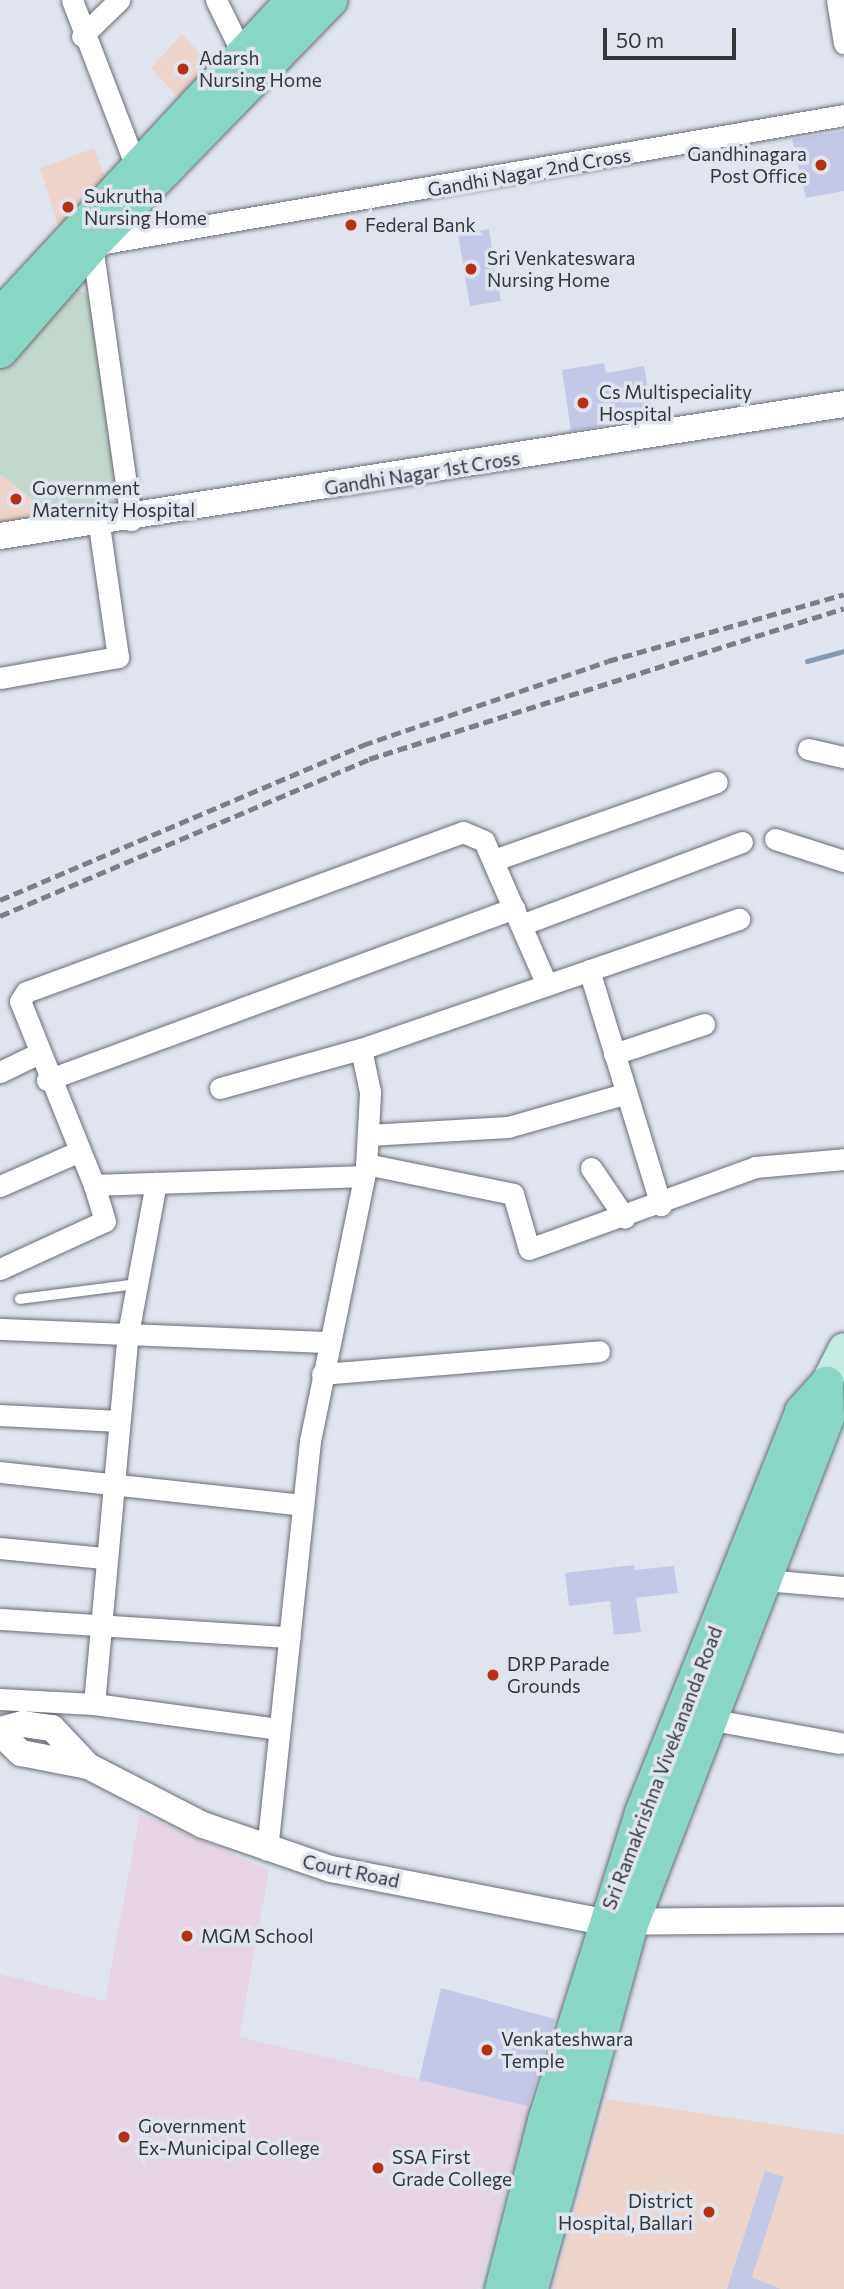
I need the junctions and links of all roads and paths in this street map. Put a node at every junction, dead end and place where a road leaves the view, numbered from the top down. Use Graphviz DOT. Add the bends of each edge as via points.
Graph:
graph roads {
  1 [pos="72,0"];
  2 [pos="119,0"];
  3 [pos="216,0"];
  4 [pos="292,0"];
  5 [pos="330,0"];
  6 [pos="837,0"];
  7 [pos="82,36"];
  8 [pos="844,43"];
  9 [pos="242,53"];
  10 [pos="844,115"];
  11 [pos="142,168"];
  12 [pos="81,239"];
  13 [pos="0,313"];
  14 [pos="0,351"];
  15 [pos="844,404"];
  16 [pos="131,520"];
  17 [pos="99,525"];
  18 [pos="0,536"];
  19 [pos="0,678"];
  20 [pos="808,749"];
  21 [pos="844,757"];
  22 [pos="717,782"];
  23 [pos="775,839"];
  24 [pos="741,842"];
  25 [pos="494,860"];
  26 [pos="844,860"];
  27 [pos="518,916"];
  28 [pos="739,919"];
  29 [pos="589,970"];
  30 [pos="547,985"];
  31 [pos="704,1024"];
  32 [pos="361,1049"];
  33 [pos="37,1054"];
  34 [pos="614,1054"];
  35 [pos="0,1072"];
  36 [pos="47,1080"];
  37 [pos="220,1088"];
  38 [pos="624,1094"];
  39 [pos="368,1135"];
  40 [pos="78,1152"];
  41 [pos="844,1159"];
  42 [pos="591,1168"];
  43 [pos="365,1170"];
  44 [pos="156,1183"];
  45 [pos="94,1185"];
  46 [pos="0,1186"];
  47 [pos="662,1205"];
  48 [pos="625,1218"];
  49 [pos="0,1269"];
  50 [pos="137,1284"];
  51 [pos="20,1299"];
  52 [pos="0,1329"];
  53 [pos="127,1339"];
  54 [pos="328,1342"];
  55 [pos="599,1351"];
  56 [pos="838,1364"];
  57 [pos="322,1374"];
  58 [pos="0,1415"];
  59 [pos="118,1421"];
  60 [pos="0,1472"];
  61 [pos="113,1484"];
  62 [pos="303,1505"];
  63 [pos="0,1548"];
  64 [pos="104,1558"];
  65 [pos="764,1580"];
  66 [pos="844,1587"];
  67 [pos="0,1619"];
  68 [pos="97,1625"];
  69 [pos="289,1637"];
  70 [pos="0,1699"];
  71 [pos="94,1704"];
  72 [pos="708,1718"];
  73 [pos="279,1729"];
  74 [pos="0,1731"];
  75 [pos="840,1743"];
  76 [pos="267,1850"];
  77 [pos="844,1920"];
  78 [pos="617,1923"];
  79 [pos="501,2289"];
  80 [pos="531,2289"];
  1 -- 7 [label="street"];
  2 -- 7 [label="street"];
  3 -- 9 [label="street"];
  4 -- 9 [label="main road"];
  5 -- 11 [label="main road"];
  6 -- 8 [label="street"];
  7 -- 11 [label="street"];
  9 -- 11 [label="main road"];
  10 -- 12 [label="street, Gandhi Nagar 2nd Cross" via="212,222"];
  11 -- 12 [label="main road"];
  12 -- 13 [label="main road"];
  12 -- 14 [label="main road"];
  12 -- 16 [label="street"];
  15 -- 16 [label="street, Gandhi Nagar 1st Cross"];
  16 -- 17 [label="street, Gandhi Nagar 1st Cross"];
  17 -- 18 [label="street, Gandhi Nagar 1st Cross"];
  17 -- 19 [label="street" via="118,657"];
  20 -- 21 [label="street"];
  22 -- 25 [label="street"];
  23 -- 26 [label="street"];
  24 -- 27 [label="street"];
  25 -- 27 [label="street"];
  25 -- 33 [label="street" via="484,841 463,832 26,992 20,1001"];
  27 -- 30 [label="street"];
  27 -- 36 [label="street"];
  28 -- 29 [label="street"];
  29 -- 30 [label="street"];
  29 -- 34 [label="street"];
  30 -- 32 [label="street"];
  31 -- 34 [label="street"];
  32 -- 37 [label="street"];
  32 -- 39 [label="street" via="370,1092"];
  33 -- 35 [label="street"];
  33 -- 36 [label="street"];
  34 -- 38 [label="street"];
  36 -- 40 [label="street"];
  38 -- 39 [label="street" via="508,1127"];
  38 -- 47 [label="street"];
  39 -- 43 [label="street"];
  40 -- 45 [label="street"];
  40 -- 46 [label="street"];
  41 -- 47 [label="street" via="755,1167"];
  42 -- 48 [label="street"];
  43 -- 44 [label="street"];
  43 -- 48 [label="street" via="513,1194 529,1249"];
  43 -- 54 [label="street"];
  44 -- 45 [label="street"];
  44 -- 50 [label="street"];
  45 -- 49 [label="street" via="105,1222"];
  47 -- 48 [label="street"];
  50 -- 51 [label="lane"];
  50 -- 53 [label="street"];
  52 -- 53 [label="street"];
  53 -- 54 [label="street"];
  53 -- 59 [label="street"];
  54 -- 57 [label="street"];
  55 -- 57 [label="street"];
  56 -- 65 [label="main road, Sri Ramakrishna Vivekananda Road" via="827,1416"];
  56 -- 78 [label="main road, Sri Ramakrishna Vivekananda Road" via="802,1411"];
  57 -- 62 [label="street"];
  58 -- 59 [label="street"];
  59 -- 61 [label="street"];
  60 -- 61 [label="street"];
  61 -- 62 [label="street"];
  61 -- 64 [label="street"];
  62 -- 69 [label="street"];
  63 -- 64 [label="street"];
  64 -- 68 [label="street"];
  65 -- 66 [label="street"];
  65 -- 72 [label="main road, Sri Ramakrishna Vivekananda Road"];
  67 -- 68 [label="street"];
  68 -- 69 [label="street"];
  68 -- 71 [label="street"];
  69 -- 73 [label="street"];
  70 -- 71 [label="street"];
  71 -- 73 [label="street"];
  72 -- 75 [label="street"];
  72 -- 78 [label="main road, Sri Ramakrishna Vivekananda Road"];
  73 -- 76 [label="street"];
  74 -- 76 [label="street, Court Road" via="23,1724 52,1728 88,1766"];
  76 -- 78 [label="street, Court Road"];
  77 -- 78 [label="street, Court Road"];
  78 -- 79 [label="main road, Sri Ramakrishna Vivekananda Road"];
  78 -- 80 [label="main road, Sri Ramakrishna Vivekananda Road"];
}
